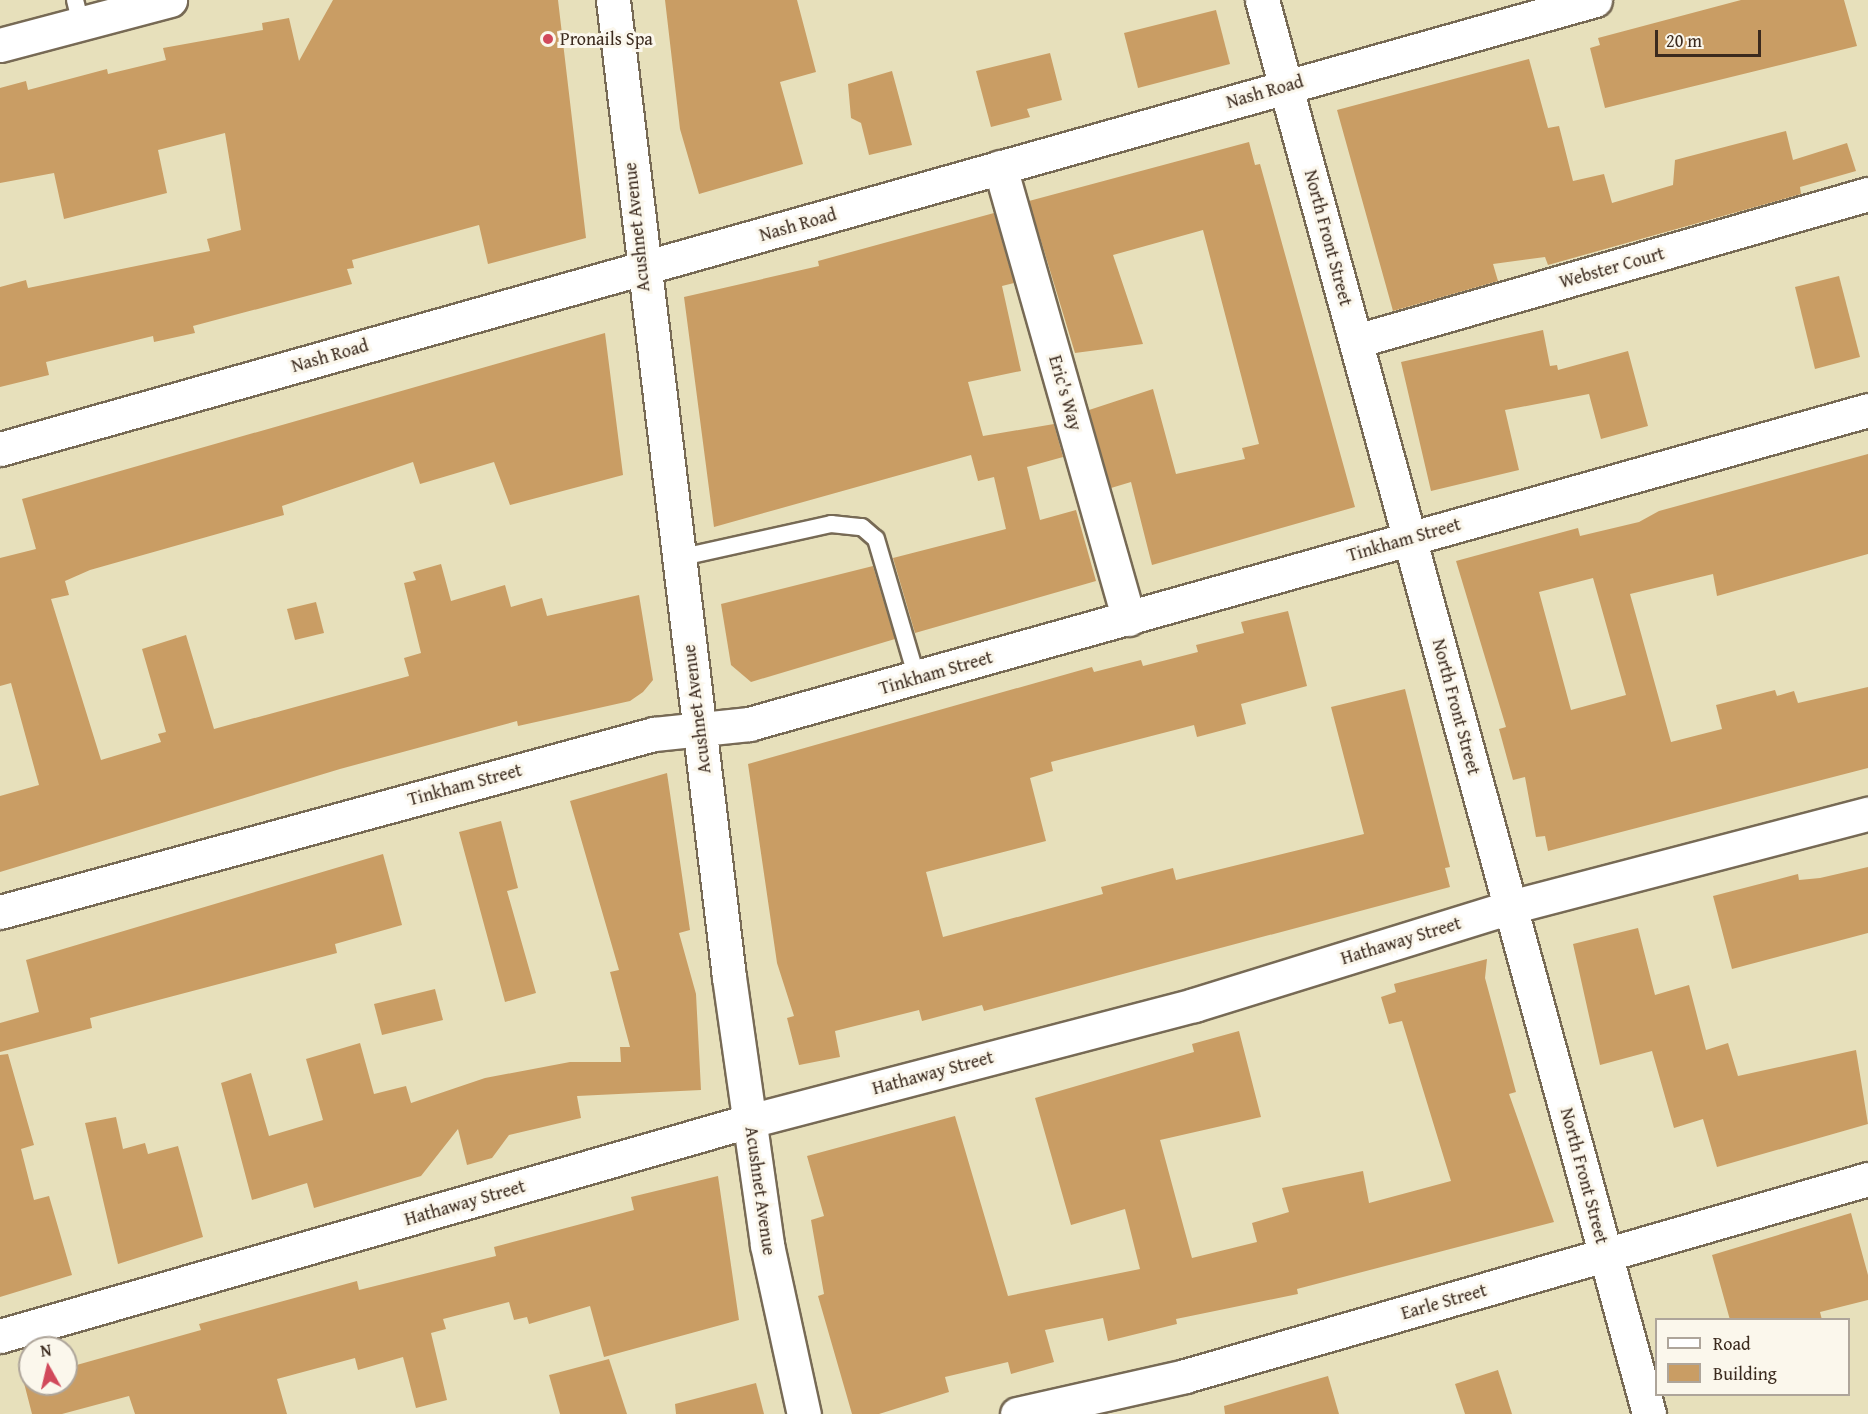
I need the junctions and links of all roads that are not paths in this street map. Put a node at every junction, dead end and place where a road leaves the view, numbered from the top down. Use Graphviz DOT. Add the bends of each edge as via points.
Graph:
graph roads {
  1 [pos="170,0"];
  2 [pos="613,0"];
  3 [pos="1262,0"];
  4 [pos="1595,0"];
  5 [pos="78,12"];
  6 [pos="0,45"];
  7 [pos="1286,86"];
  8 [pos="1000,167"];
  9 [pos="1868,194"];
  10 [pos="641,269"];
  11 [pos="1356,341"];
  12 [pos="1868,410"];
  13 [pos="0,448"];
  14 [pos="1410,538"];
  15 [pos="678,558"];
  16 [pos="1129,619"];
  17 [pos="917,678"];
  18 [pos="700,730"];
  19 [pos="1868,814"];
  20 [pos="1510,907"];
  21 [pos="0,912"];
  22 [pos="749,1121"];
  23 [pos="1868,1179"];
  24 [pos="1606,1255"];
  25 [pos="0,1336"];
  26 [pos="804,1414"];
  27 [pos="1017,1414"];
  28 [pos="1649,1414"];
  1 -- 5 [label="street"];
  2 -- 10 [label="street, Acushnet Avenue"];
  3 -- 7 [label="street, North Front Street"];
  4 -- 7 [label="street, Nash Road"];
  5 -- 6 [label="street"];
  7 -- 8 [label="street, Nash Road"];
  7 -- 11 [label="street, North Front Street"];
  8 -- 10 [label="street, Nash Road"];
  8 -- 16 [label="street, Eric's Way"];
  9 -- 11 [label="street, Webster Court"];
  10 -- 13 [label="street, Nash Road"];
  10 -- 15 [label="street, Acushnet Avenue"];
  11 -- 14 [label="street, North Front Street"];
  12 -- 14 [label="street, Tinkham Street"];
  14 -- 16 [label="street, Tinkham Street"];
  14 -- 20 [label="street, North Front Street"];
  15 -- 17 [label="lane" via="831,524 862,527 876,539"];
  15 -- 18 [label="street, Acushnet Avenue"];
  16 -- 17 [label="street, Tinkham Street"];
  17 -- 18 [label="street, Tinkham Street" via="749,724"];
  18 -- 21 [label="street, Tinkham Street" via="654,734"];
  18 -- 22 [label="street, Acushnet Avenue"];
  19 -- 20 [label="street, Hathaway Street"];
  20 -- 22 [label="street, Hathaway Street" via="1194,1005"];
  20 -- 24 [label="street, North Front Street"];
  22 -- 25 [label="street, Hathaway Street"];
  22 -- 26 [label="street, Acushnet Avenue" via="773,1275"];
  23 -- 24 [label="street, Earle Street"];
  24 -- 27 [label="street, Earle Street" via="1185,1376"];
  24 -- 28 [label="street, North Front Street"];
}
